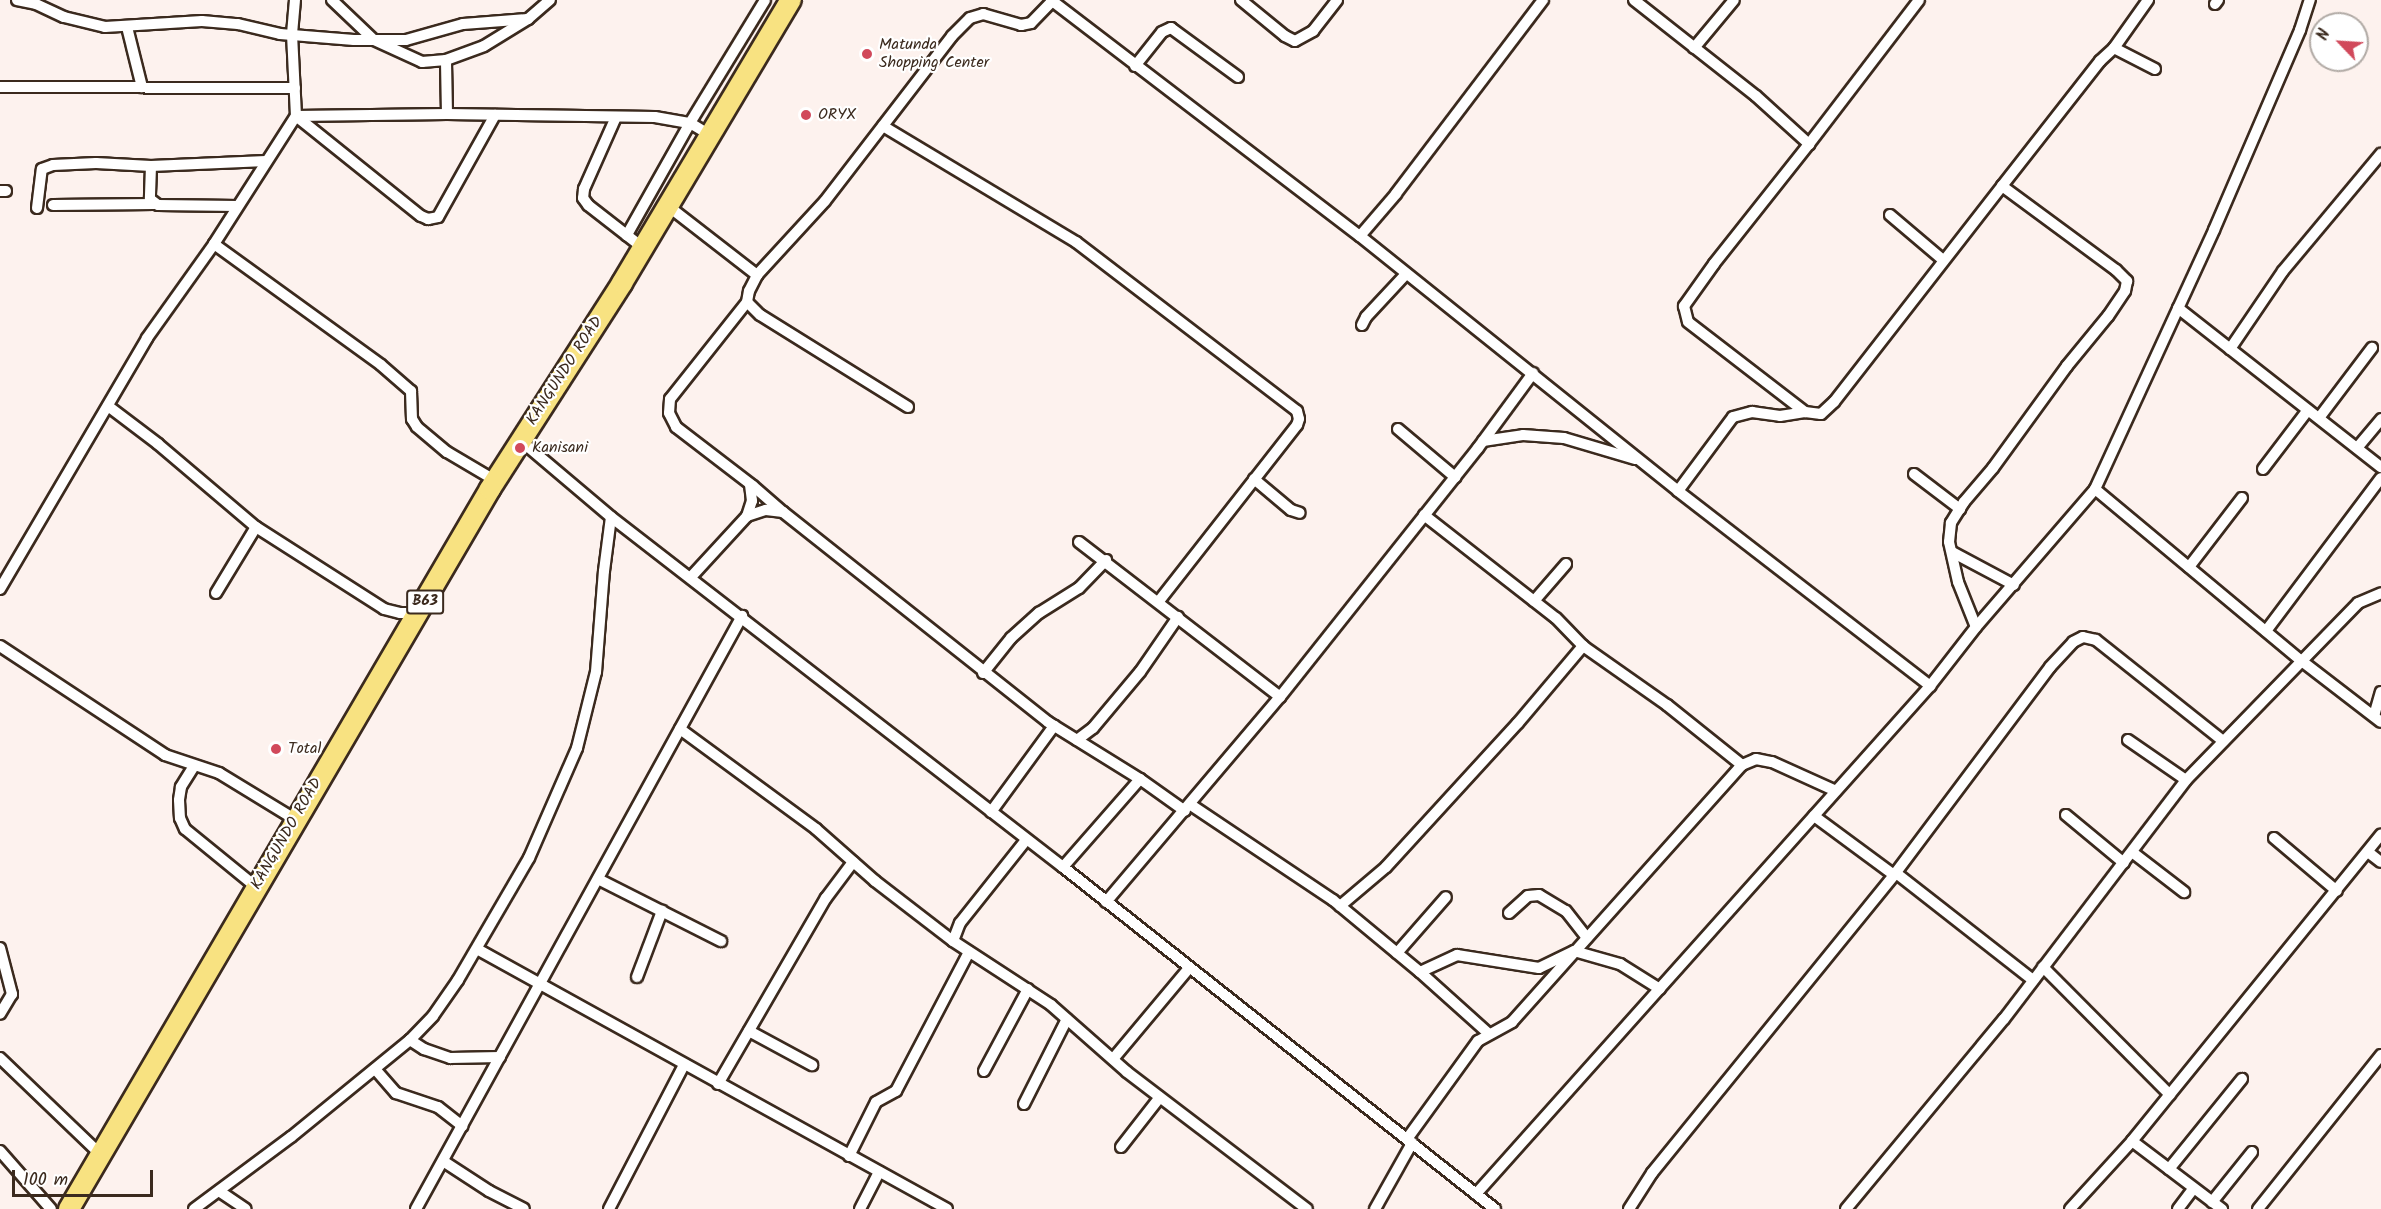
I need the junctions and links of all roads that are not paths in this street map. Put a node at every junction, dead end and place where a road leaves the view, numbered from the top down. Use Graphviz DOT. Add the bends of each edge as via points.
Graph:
graph roads {
  1 [pos="17,0"];
  2 [pos="295,0"];
  3 [pos="332,0"];
  4 [pos="550,0"];
  5 [pos="765,0"];
  6 [pos="791,0"];
  7 [pos="1051,0"];
  8 [pos="1241,0"];
  9 [pos="1337,0"];
  10 [pos="1543,0"];
  11 [pos="1635,0"];
  12 [pos="1734,0"];
  13 [pos="1918,0"];
  14 [pos="2148,0"];
  15 [pos="2310,0"];
  16 [pos="528,20"];
  17 [pos="127,27"];
  18 [pos="292,34"];
  19 [pos="374,40"];
  20 [pos="1694,48"];
  21 [pos="2114,48"];
  22 [pos="446,60"];
  23 [pos="1135,66"];
  24 [pos="2155,69"];
  25 [pos="1238,77"];
  26 [pos="0,87"];
  27 [pos="142,87"];
  28 [pos="295,88"];
  29 [pos="447,114"];
  30 [pos="495,115"];
  31 [pos="296,116"];
  32 [pos="616,117"];
  33 [pos="690,123"];
  34 [pos="884,126"];
  35 [pos="711,135"];
  36 [pos="1809,144"];
  37 [pos="2381,154"];
  38 [pos="266,161"];
  39 [pos="151,166"];
  40 [pos="2002,186"];
  41 [pos="154,204"];
  42 [pos="53,205"];
  43 [pos="668,206"];
  44 [pos="237,207"];
  45 [pos="37,208"];
  46 [pos="1890,215"];
  47 [pos="1360,236"];
  48 [pos="635,241"];
  49 [pos="214,244"];
  50 [pos="1943,260"];
  51 [pos="1406,274"];
  52 [pos="757,275"];
  53 [pos="747,302"];
  54 [pos="2178,308"];
  55 [pos="1362,325"];
  56 [pos="2372,348"];
  57 [pos="2230,349"];
  58 [pos="1533,373"];
  59 [pos="108,406"];
  60 [pos="908,408"];
  61 [pos="2308,410"];
  62 [pos="1805,412"];
  63 [pos="2319,418"];
  64 [pos="2381,419"];
  65 [pos="1398,429"];
  66 [pos="520,440"];
  67 [pos="1483,441"];
  68 [pos="2357,448"];
  69 [pos="1641,460"];
  70 [pos="2381,467"];
  71 [pos="2263,470"];
  72 [pos="1914,474"];
  73 [pos="1455,477"];
  74 [pos="2381,478"];
  75 [pos="1254,479"];
  76 [pos="496,481"];
  77 [pos="750,484"];
  78 [pos="2095,489"];
  79 [pos="1678,490"];
  80 [pos="2242,498"];
  81 [pos="1960,509"];
  82 [pos="783,512"];
  83 [pos="1300,513"];
  84 [pos="1424,515"];
  85 [pos="747,516"];
  86 [pos="611,517"];
  87 [pos="256,527"];
  88 [pos="1079,542"];
  89 [pos="1952,552"];
  90 [pos="1106,560"];
  91 [pos="1566,564"];
  92 [pos="2189,567"];
  93 [pos="691,577"];
  94 [pos="2014,585"];
  95 [pos="0,589"];
  96 [pos="2381,592"];
  97 [pos="216,593"];
  98 [pos="1534,601"];
  99 [pos="1158,602"];
  100 [pos="419,613"];
  101 [pos="742,616"];
  102 [pos="1178,617"];
  103 [pos="1976,627"];
  104 [pos="2266,631"];
  105 [pos="0,646"];
  106 [pos="1583,646"];
  107 [pos="2303,662"];
  108 [pos="983,673"];
  109 [pos="1930,686"];
  110 [pos="2381,692"];
  111 [pos="1280,697"];
  112 [pos="2378,719"];
  113 [pos="1054,726"];
  114 [pos="680,729"];
  115 [pos="1077,740"];
  116 [pos="2128,740"];
  117 [pos="2223,741"];
  118 [pos="1742,765"];
  119 [pos="195,766"];
  120 [pos="1140,779"];
  121 [pos="2186,780"];
  122 [pos="1836,791"];
  123 [pos="1188,808"];
  124 [pos="991,812"];
  125 [pos="2066,815"];
  126 [pos="1814,816"];
  127 [pos="296,820"];
  128 [pos="2381,835"];
  129 [pos="2274,838"];
  130 [pos="1026,840"];
  131 [pos="2132,852"];
  132 [pos="2368,852"];
  133 [pos="853,862"];
  134 [pos="2381,862"];
  135 [pos="2124,863"];
  136 [pos="1063,867"];
  137 [pos="1895,874"];
  138 [pos="598,879"];
  139 [pos="256,886"];
  140 [pos="2337,891"];
  141 [pos="2184,892"];
  142 [pos="1446,897"];
  143 [pos="1106,902"];
  144 [pos="1340,906"];
  145 [pos="662,911"];
  146 [pos="1509,914"];
  147 [pos="1587,938"];
  148 [pos="721,941"];
  149 [pos="953,941"];
  150 [pos="0,948"];
  151 [pos="477,948"];
  152 [pos="1574,951"];
  153 [pos="969,952"];
  154 [pos="1397,953"];
  155 [pos="2043,967"];
  156 [pos="1189,968"];
  157 [pos="1420,972"];
  158 [pos="638,977"];
  159 [pos="2033,980"];
  160 [pos="541,984"];
  161 [pos="1028,989"];
  162 [pos="1660,989"];
  163 [pos="0,1014"];
  164 [pos="1066,1019"];
  165 [pos="749,1031"];
  166 [pos="1489,1034"];
  167 [pos="410,1040"];
  168 [pos="2381,1055"];
  169 [pos="501,1057"];
  170 [pos="0,1058"];
  171 [pos="1113,1059"];
  172 [pos="684,1065"];
  173 [pos="812,1065"];
  174 [pos="375,1069"];
  175 [pos="984,1071"];
  176 [pos="2242,1079"];
  177 [pos="718,1084"];
  178 [pos="2170,1095"];
  179 [pos="1160,1097"];
  180 [pos="1024,1104"];
  181 [pos="462,1126"];
  182 [pos="1409,1141"];
  183 [pos="2132,1141"];
  184 [pos="1121,1147"];
  185 [pos="0,1151"];
  186 [pos="2252,1152"];
  187 [pos="101,1155"];
  188 [pos="849,1156"];
  189 [pos="442,1161"];
  190 [pos="2169,1169"];
  191 [pos="879,1172"];
  192 [pos="2194,1188"];
  193 [pos="219,1191"];
  194 [pos="1476,1194"];
  195 [pos="2212,1202"];
  196 [pos="51,1209"];
  197 [pos="69,1209"];
  198 [pos="194,1209"];
  199 [pos="246,1209"];
  200 [pos="416,1209"];
  201 [pos="524,1209"];
  202 [pos="609,1209"];
  203 [pos="860,1209"];
  204 [pos="947,1209"];
  205 [pos="1307,1209"];
  206 [pos="1376,1209"];
  207 [pos="1495,1209"];
  208 [pos="1629,1209"];
  209 [pos="1846,1209"];
  210 [pos="2070,1209"];
  211 [pos="2178,1209"];
  212 [pos="2222,1209"];
  213 [pos="2258,1209"];
  1 -- 17 [label="street" via="83,22"];
  2 -- 18 [label="street"];
  3 -- 19 [label="street"];
  4 -- 16 [label="street"];
  5 -- 33 [label="street"];
  6 -- 35 [label="highway, KANGUNDO ROAD / B63"];
  7 -- 23 [label="street"];
  7 -- 34 [label="street" via="1031,23 1022,25 983,14 970,18"];
  8 -- 9 [label="street" via="1295,41 1313,31"];
  10 -- 47 [label="street"];
  11 -- 20 [label="street"];
  12 -- 20 [label="street"];
  13 -- 36 [label="street"];
  14 -- 21 [label="street"];
  15 -- 54 [label="street"];
  16 -- 19 [label="street" via="463,24 406,40"];
  16 -- 22 [label="street" via="484,46"];
  17 -- 18 [label="street" via="202,21"];
  17 -- 27 [label="street"];
  18 -- 19 [label="street"];
  18 -- 28 [label="street"];
  19 -- 22 [label="street" via="422,62"];
  20 -- 36 [label="street"];
  21 -- 24 [label="street"];
  21 -- 40 [label="street"];
  22 -- 29 [label="street"];
  23 -- 25 [label="street" via="1162,32 1171,28"];
  23 -- 47 [label="street"];
  26 -- 27 [label="street"];
  27 -- 28 [label="street"];
  28 -- 31 [label="street"];
  29 -- 30 [label="street"];
  29 -- 31 [label="street"];
  30 -- 31 [label="street" via="438,217 428,219"];
  30 -- 32 [label="street"];
  31 -- 38 [label="street"];
  32 -- 33 [label="street" via="655,117"];
  32 -- 48 [label="street" via="583,198"];
  33 -- 35 [label="street"];
  33 -- 48 [label="street"];
  34 -- 52 [label="street" via="825,201"];
  34 -- 75 [label="street" via="1076,242 1297,411 1297,424"];
  35 -- 43 [label="highway, KANGUNDO ROAD / B63"];
  36 -- 62 [label="street" via="1684,306 1688,322"];
  37 -- 57 [label="street" via="2283,271"];
  38 -- 39 [label="street"];
  38 -- 44 [label="street"];
  39 -- 41 [label="street" via="150,199"];
  39 -- 45 [label="street" via="53,165 42,169"];
  40 -- 50 [label="street"];
  40 -- 81 [label="street" via="2127,281 2125,291 2108,316"];
  41 -- 42 [label="street"];
  41 -- 44 [label="street"];
  43 -- 48 [label="highway, KANGUNDO ROAD / B63"];
  43 -- 52 [label="street"];
  44 -- 49 [label="street"];
  46 -- 50 [label="street"];
  47 -- 51 [label="street"];
  48 -- 66 [label="highway, KANGUNDO ROAD / B63" via="554,392"];
  49 -- 59 [label="street" via="147,338"];
  49 -- 76 [label="street" via="398,379 411,391 412,418 417,427 447,452"];
  50 -- 62 [label="street" via="1834,402 1821,414"];
  51 -- 55 [label="street"];
  51 -- 58 [label="street"];
  52 -- 53 [label="street"];
  53 -- 60 [label="street" via="763,317"];
  53 -- 77 [label="street" via="670,399 669,413 676,427"];
  54 -- 57 [label="street"];
  54 -- 78 [label="street"];
  56 -- 63 [label="street"];
  57 -- 61 [label="street"];
  58 -- 67 [label="street"];
  58 -- 69 [label="street"];
  59 -- 87 [label="street"];
  59 -- 95 [label="street"];
  61 -- 63 [label="street"];
  61 -- 71 [label="street"];
  62 -- 79 [label="street" via="1780,416 1752,412 1733,417"];
  63 -- 68 [label="street"];
  64 -- 68 [label="street"];
  65 -- 73 [label="street"];
  66 -- 76 [label="highway, KANGUNDO ROAD / B63"];
  66 -- 86 [label="street"];
  67 -- 69 [label="street" via="1523,435 1564,438"];
  67 -- 73 [label="street"];
  68 -- 70 [label="street"];
  69 -- 79 [label="street"];
  72 -- 81 [label="street"];
  73 -- 84 [label="street"];
  74 -- 104 [label="street"];
  75 -- 83 [label="street"];
  75 -- 99 [label="street"];
  76 -- 100 [label="highway, KANGUNDO ROAD / B63"];
  77 -- 82 [label="street"];
  77 -- 85 [label="street" via="752,501"];
  78 -- 92 [label="street"];
  78 -- 94 [label="street"];
  79 -- 109 [label="street"];
  80 -- 92 [label="street"];
  81 -- 89 [label="street" via="1951,523"];
  82 -- 85 [label="street" via="766,510"];
  82 -- 108 [label="street"];
  84 -- 98 [label="street"];
  84 -- 111 [label="street"];
  85 -- 93 [label="street"];
  86 -- 93 [label="street"];
  86 -- 151 [label="street" via="596,672 577,748 530,858"];
  87 -- 97 [label="street"];
  87 -- 100 [label="street" via="384,609"];
  88 -- 90 [label="street"];
  89 -- 94 [label="street"];
  89 -- 103 [label="street" via="1958,582"];
  90 -- 99 [label="street"];
  90 -- 108 [label="street" via="1079,588 1039,613 1011,638"];
  91 -- 98 [label="street"];
  92 -- 104 [label="street"];
  93 -- 101 [label="street"];
  94 -- 103 [label="street"];
  96 -- 107 [label="street" via="2358,603"];
  98 -- 106 [label="street"];
  99 -- 102 [label="street"];
  100 -- 127 [label="highway, KANGUNDO ROAD / B63"];
  101 -- 114 [label="street"];
  101 -- 124 [label="street"];
  102 -- 111 [label="street"];
  102 -- 115 [label="street" via="1140,672 1093,728"];
  103 -- 109 [label="street"];
  104 -- 107 [label="street"];
  105 -- 119 [label="street" via="165,755"];
  106 -- 118 [label="street" via="1667,705"];
  106 -- 144 [label="street" via="1394,858"];
  107 -- 112 [label="street"];
  107 -- 117 [label="street"];
  108 -- 113 [label="street"];
  109 -- 122 [label="street"];
  110 -- 112 [label="street"];
  111 -- 123 [label="street"];
  113 -- 115 [label="street"];
  113 -- 124 [label="street"];
  114 -- 133 [label="street" via="816,829"];
  114 -- 138 [label="street"];
  115 -- 120 [label="street"];
  116 -- 121 [label="street"];
  117 -- 121 [label="street"];
  117 -- 137 [label="street" via="2096,640 2083,637 2073,642 2050,667"];
  118 -- 122 [label="street" via="1756,759 1772,762"];
  118 -- 147 [label="street"];
  119 -- 127 [label="street" via="219,773"];
  119 -- 139 [label="street" via="181,787 180,818 185,829"];
  120 -- 123 [label="street"];
  120 -- 136 [label="street"];
  121 -- 131 [label="street"];
  122 -- 126 [label="street"];
  123 -- 143 [label="street"];
  123 -- 144 [label="street"];
  124 -- 130 [label="street"];
  125 -- 135 [label="street"];
  126 -- 137 [label="street"];
  126 -- 162 [label="street"];
  127 -- 139 [label="highway, KANGUNDO ROAD / B63"];
  128 -- 132 [label="street"];
  129 -- 140 [label="street"];
  130 -- 136 [label="street"];
  130 -- 149 [label="street" via="960,923"];
  131 -- 135 [label="street"];
  131 -- 141 [label="street"];
  132 -- 134 [label="street"];
  132 -- 140 [label="street"];
  133 -- 149 [label="street"];
  133 -- 165 [label="street" via="826,898"];
  135 -- 155 [label="street"];
  136 -- 143 [label="street"];
  137 -- 159 [label="street"];
  137 -- 208 [label="street" via="1652,1173"];
  138 -- 145 [label="street"];
  138 -- 160 [label="street"];
  139 -- 187 [label="highway, KANGUNDO ROAD / B63"];
  140 -- 178 [label="street"];
  142 -- 154 [label="street"];
  143 -- 156 [label="street"];
  144 -- 154 [label="street"];
  145 -- 148 [label="street"];
  145 -- 158 [label="street"];
  146 -- 147 [label="street" via="1528,897 1539,895 1566,911"];
  147 -- 152 [label="street"];
  149 -- 153 [label="street"];
  150 -- 163 [label="street" via="12,994"];
  151 -- 160 [label="street"];
  151 -- 167 [label="street" via="453,988"];
  152 -- 157 [label="street" via="1539,968 1457,955"];
  152 -- 162 [label="street" via="1620,964"];
  152 -- 166 [label="street" via="1512,1022"];
  153 -- 161 [label="street"];
  153 -- 188 [label="street" via="896,1091 876,1102"];
  154 -- 157 [label="street"];
  155 -- 159 [label="street"];
  155 -- 178 [label="street"];
  156 -- 171 [label="street"];
  156 -- 182 [label="street"];
  157 -- 166 [label="street"];
  159 -- 209 [label="street"];
  160 -- 169 [label="street"];
  160 -- 172 [label="street"];
  161 -- 164 [label="street"];
  161 -- 175 [label="street"];
  162 -- 194 [label="street"];
  164 -- 171 [label="street"];
  164 -- 180 [label="street"];
  165 -- 173 [label="street"];
  165 -- 177 [label="street"];
  166 -- 182 [label="street" via="1478,1041"];
  167 -- 169 [label="street" via="450,1058"];
  167 -- 174 [label="street"];
  168 -- 213 [label="street"];
  169 -- 181 [label="street"];
  170 -- 187 [label="street"];
  171 -- 179 [label="street"];
  172 -- 177 [label="street"];
  172 -- 202 [label="street"];
  174 -- 181 [label="street" via="396,1093 438,1107"];
  174 -- 193 [label="street"];
  176 -- 190 [label="street"];
  177 -- 188 [label="street"];
  178 -- 183 [label="street"];
  179 -- 184 [label="street"];
  179 -- 205 [label="street"];
  181 -- 189 [label="street"];
  182 -- 194 [label="street"];
  182 -- 206 [label="street"];
  183 -- 190 [label="street"];
  183 -- 210 [label="street"];
  185 -- 196 [label="street"];
  186 -- 195 [label="street"];
  187 -- 197 [label="highway, KANGUNDO ROAD / B63"];
  188 -- 191 [label="street"];
  189 -- 200 [label="street"];
  189 -- 201 [label="street"];
  190 -- 192 [label="street"];
  191 -- 203 [label="street"];
  191 -- 204 [label="street"];
  192 -- 195 [label="street"];
  192 -- 211 [label="street"];
  193 -- 198 [label="street"];
  193 -- 199 [label="street"];
  194 -- 207 [label="street"];
  195 -- 212 [label="street"];
}
